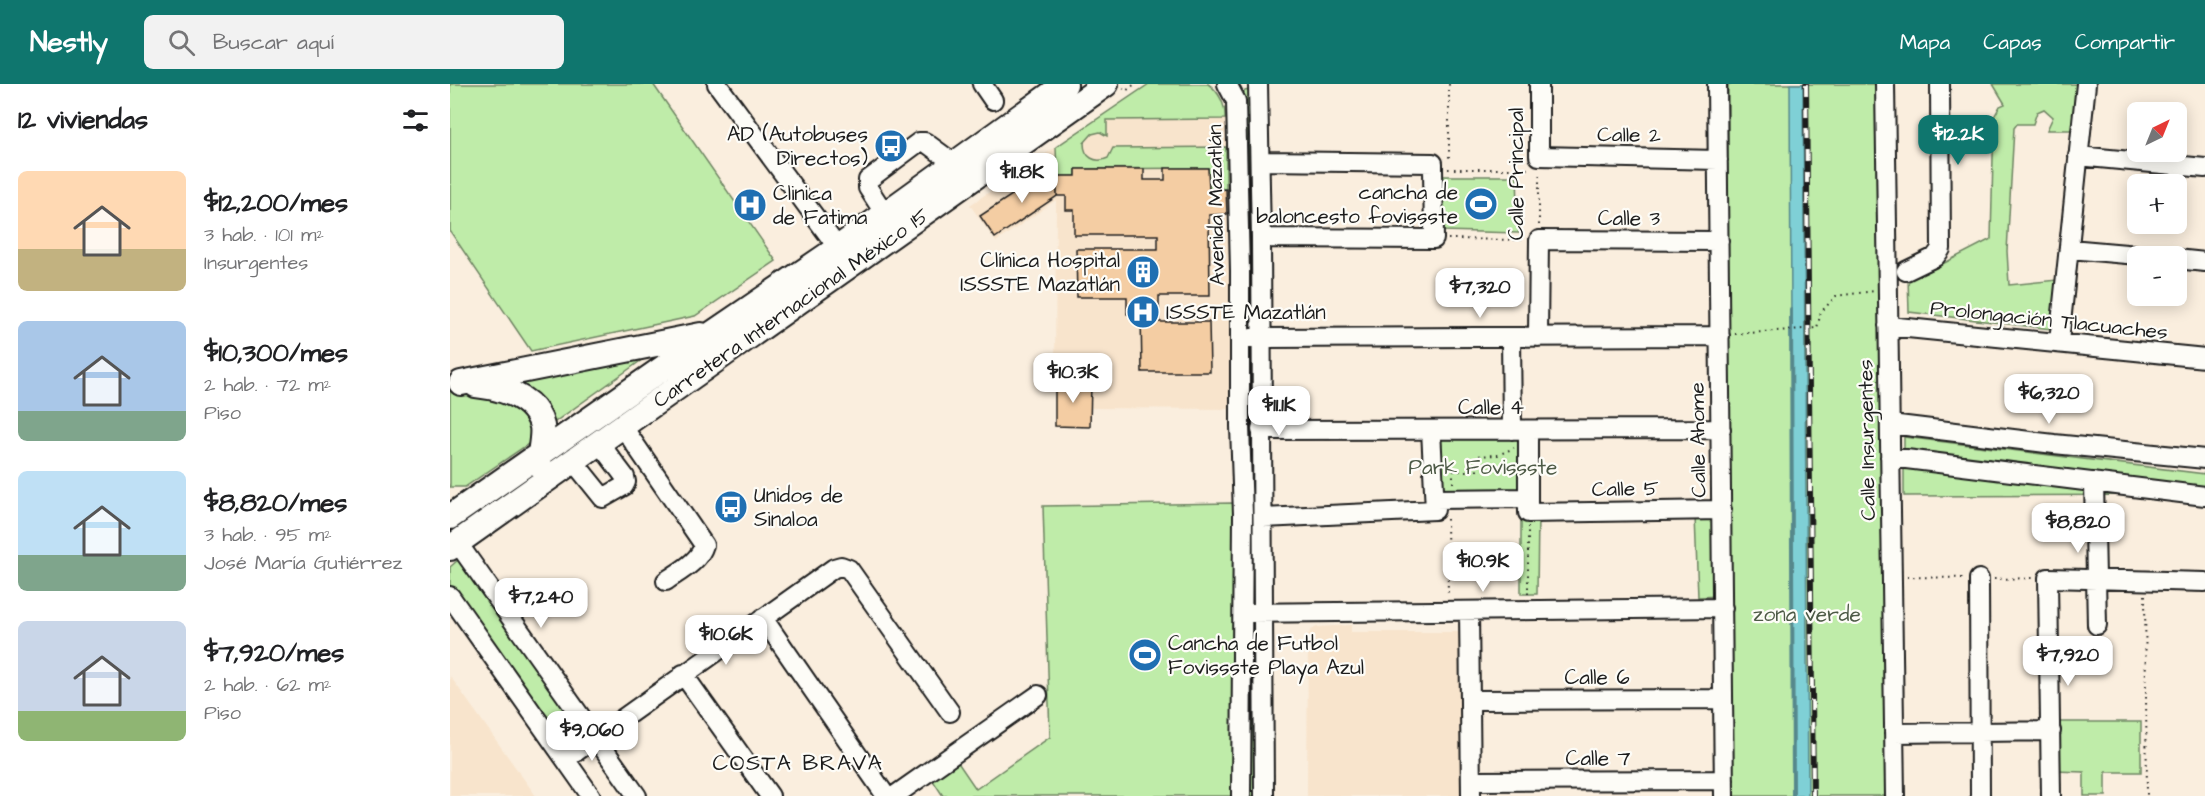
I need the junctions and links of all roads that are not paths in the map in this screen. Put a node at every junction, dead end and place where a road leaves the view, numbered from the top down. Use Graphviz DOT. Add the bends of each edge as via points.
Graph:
graph roads {
  1 [pos="717,84"];
  2 [pos="982,84"];
  3 [pos="1065,84"];
  4 [pos="1227,84"];
  5 [pos="1258,84"];
  6 [pos="1539,84"];
  7 [pos="1717,84"];
  8 [pos="1885,84"];
  9 [pos="1940,84"];
  10 [pos="2085,84"];
  11 [pos="1116,87"];
  12 [pos="993,100"];
  13 [pos="2078,156"];
  14 [pos="1718,160"];
  15 [pos="1260,161"];
  16 [pos="1539,162"];
  17 [pos="955,164"];
  18 [pos="2205,168"];
  19 [pos="885,214"];
  20 [pos="1261,238"];
  21 [pos="1539,240"];
  22 [pos="1719,241"];
  23 [pos="838,248"];
  24 [pos="2070,249"];
  25 [pos="2127,254"];
  26 [pos="2187,260"];
  27 [pos="2205,262"];
  28 [pos="1906,271"];
  29 [pos="1888,326"];
  30 [pos="712,333"];
  31 [pos="1720,336"];
  32 [pos="1511,337"];
  33 [pos="1538,337"];
  34 [pos="1240,338"];
  35 [pos="1261,338"];
  36 [pos="2059,342"];
  37 [pos="2205,358"];
  38 [pos="455,383"];
  39 [pos="1890,424"];
  40 [pos="623,427"];
  41 [pos="1721,429"];
  42 [pos="1261,430"];
  43 [pos="1431,430"];
  44 [pos="1520,430"];
  45 [pos="600,444"];
  46 [pos="539,454"];
  47 [pos="1890,457"];
  48 [pos="2205,459"];
  49 [pos="569,466"];
  50 [pos="2094,482"];
  51 [pos="531,493"];
  52 [pos="2205,496"];
  53 [pos="1439,503"];
  54 [pos="1528,505"];
  55 [pos="1722,510"];
  56 [pos="450,517"];
  57 [pos="1263,518"];
  58 [pos="454,545"];
  59 [pos="1979,579"];
  60 [pos="2096,579"];
  61 [pos="666,580"];
  62 [pos="2205,582"];
  63 [pos="450,596"];
  64 [pos="1722,608"];
  65 [pos="1469,611"];
  66 [pos="1253,613"];
  67 [pos="763,618"];
  68 [pos="2097,625"];
  69 [pos="683,674"];
  70 [pos="1038,695"];
  71 [pos="1723,699"];
  72 [pos="1471,700"];
  73 [pos="950,712"];
  74 [pos="2051,731"];
  75 [pos="1979,732"];
  76 [pos="1894,733"];
  77 [pos="596,736"];
  78 [pos="566,759"];
  79 [pos="1724,788"];
  80 [pos="1471,789"];
  81 [pos="591,796"];
  82 [pos="637,796"];
  83 [pos="770,796"];
  84 [pos="886,796"];
  85 [pos="894,796"];
  86 [pos="1241,796"];
  87 [pos="1264,796"];
  88 [pos="1895,796"];
  89 [pos="1980,796"];
  90 [pos="2051,796"];
  1 -- 23 [label="street"];
  2 -- 12 [label="street"];
  3 -- 17 [label="main road, Carretera Internacional México 15"];
  4 -- 34 [label="street, Avenida Mazatlán" via="1236,101"];
  5 -- 15 [label="street, Avenida Mazatlán"];
  6 -- 16 [label="street, Calle Principal"];
  7 -- 14 [label="street, Calle Ahome"];
  8 -- 29 [label="street, Calle Insurgentes"];
  9 -- 28 [label="street" via="1941,249 1935,257"];
  10 -- 13 [label="street"];
  11 -- 40 [label="main road, Carretera Internacional México 15"];
  13 -- 18 [label="street"];
  13 -- 24 [label="street"];
  14 -- 16 [label="street, Calle 2"];
  14 -- 22 [label="street, Calle Ahome"];
  15 -- 20 [label="street, Avenida Mazatlán"];
  15 -- 20 [label="street" via="1438,167 1434,239"];
  17 -- 19 [label="main road, Carretera Internacional México 15"];
  17 -- 19 [label="street" via="925,142 919,142 868,180 868,188"];
  19 -- 23 [label="main road, Carretera Internacional México 15"];
  20 -- 35 [label="street, Avenida Mazatlán"];
  21 -- 22 [label="street, Calle 3"];
  21 -- 33 [label="street, Calle Principal"];
  22 -- 31 [label="street, Calle Ahome"];
  23 -- 30 [label="main road, Carretera Internacional México 15"];
  24 -- 25 [label="street"];
  24 -- 36 [label="street"];
  26 -- 27 [label="street"];
  29 -- 36 [label="street, Prolongación Tlacuaches"];
  29 -- 39 [label="street, Calle Insurgentes"];
  30 -- 38 [label="main road"];
  30 -- 46 [label="main road, Carretera Internacional México 15"];
  31 -- 33 [label="street"];
  31 -- 41 [label="street, Calle Ahome"];
  32 -- 33 [label="street"];
  32 -- 35 [label="street"];
  32 -- 44 [label="street"];
  34 -- 35 [label="street"];
  34 -- 66 [label="street, Avenida Mazatlán"];
  35 -- 42 [label="street, Avenida Mazatlán"];
  36 -- 37 [label="street, Prolongación Tlacuaches"];
  38 -- 46 [label="main road" via="513,393 528,404 542,427"];
  39 -- 47 [label="street, Calle Insurgentes"];
  39 -- 48 [label="street"];
  40 -- 45 [label="main road, Carretera Internacional México 15"];
  40 -- 61 [label="street" via="704,545 696,559"];
  41 -- 44 [label="street, Calle 4"];
  41 -- 55 [label="street, Calle Ahome"];
  42 -- 43 [label="street, Calle 4"];
  42 -- 57 [label="street, Avenida Mazatlán"];
  43 -- 44 [label="street, Calle 4"];
  43 -- 53 [label="street"];
  44 -- 54 [label="street" via="1528,448"];
  45 -- 49 [label="main road, Carretera Internacional México 15"];
  45 -- 49 [label="street" via="625,477 624,486 603,498"];
  46 -- 51 [label="main road"];
  46 -- 56 [label="main road, Carretera Internacional México 15"];
  47 -- 50 [label="street"];
  47 -- 76 [label="street, Calle Insurgentes"];
  49 -- 51 [label="main road, Carretera Internacional México 15"];
  50 -- 52 [label="street"];
  50 -- 60 [label="street"];
  51 -- 58 [label="main road, Carretera Internacional México 15"];
  53 -- 54 [label="street, Calle 5"];
  53 -- 57 [label="street"];
  54 -- 55 [label="street, Calle 5"];
  55 -- 64 [label="street, Calle Ahome"];
  57 -- 66 [label="street, Avenida Mazatlán"];
  58 -- 77 [label="street"];
  59 -- 75 [label="street"];
  60 -- 62 [label="street"];
  60 -- 68 [label="street"];
  60 -- 74 [label="street" via="2048,578"];
  63 -- 78 [label="street"];
  64 -- 65 [label="street"];
  64 -- 71 [label="street, Calle Ahome"];
  65 -- 66 [label="street"];
  65 -- 72 [label="street"];
  66 -- 86 [label="street, Avenida Mazatlán"];
  66 -- 87 [label="street, Avenida Mazatlán"];
  67 -- 69 [label="street"];
  67 -- 73 [label="street" via="834,568 849,569"];
  67 -- 84 [label="street"];
  69 -- 77 [label="street"];
  69 -- 83 [label="street"];
  70 -- 85 [label="street"];
  71 -- 72 [label="street, Calle 6"];
  71 -- 79 [label="street, Calle Ahome"];
  72 -- 80 [label="street"];
  74 -- 75 [label="street"];
  74 -- 90 [label="street"];
  75 -- 76 [label="street"];
  75 -- 89 [label="street"];
  76 -- 88 [label="street, Calle Insurgentes"];
  77 -- 78 [label="street"];
  77 -- 82 [label="street"];
  78 -- 81 [label="street"];
  79 -- 80 [label="street, Calle 7"];
}
